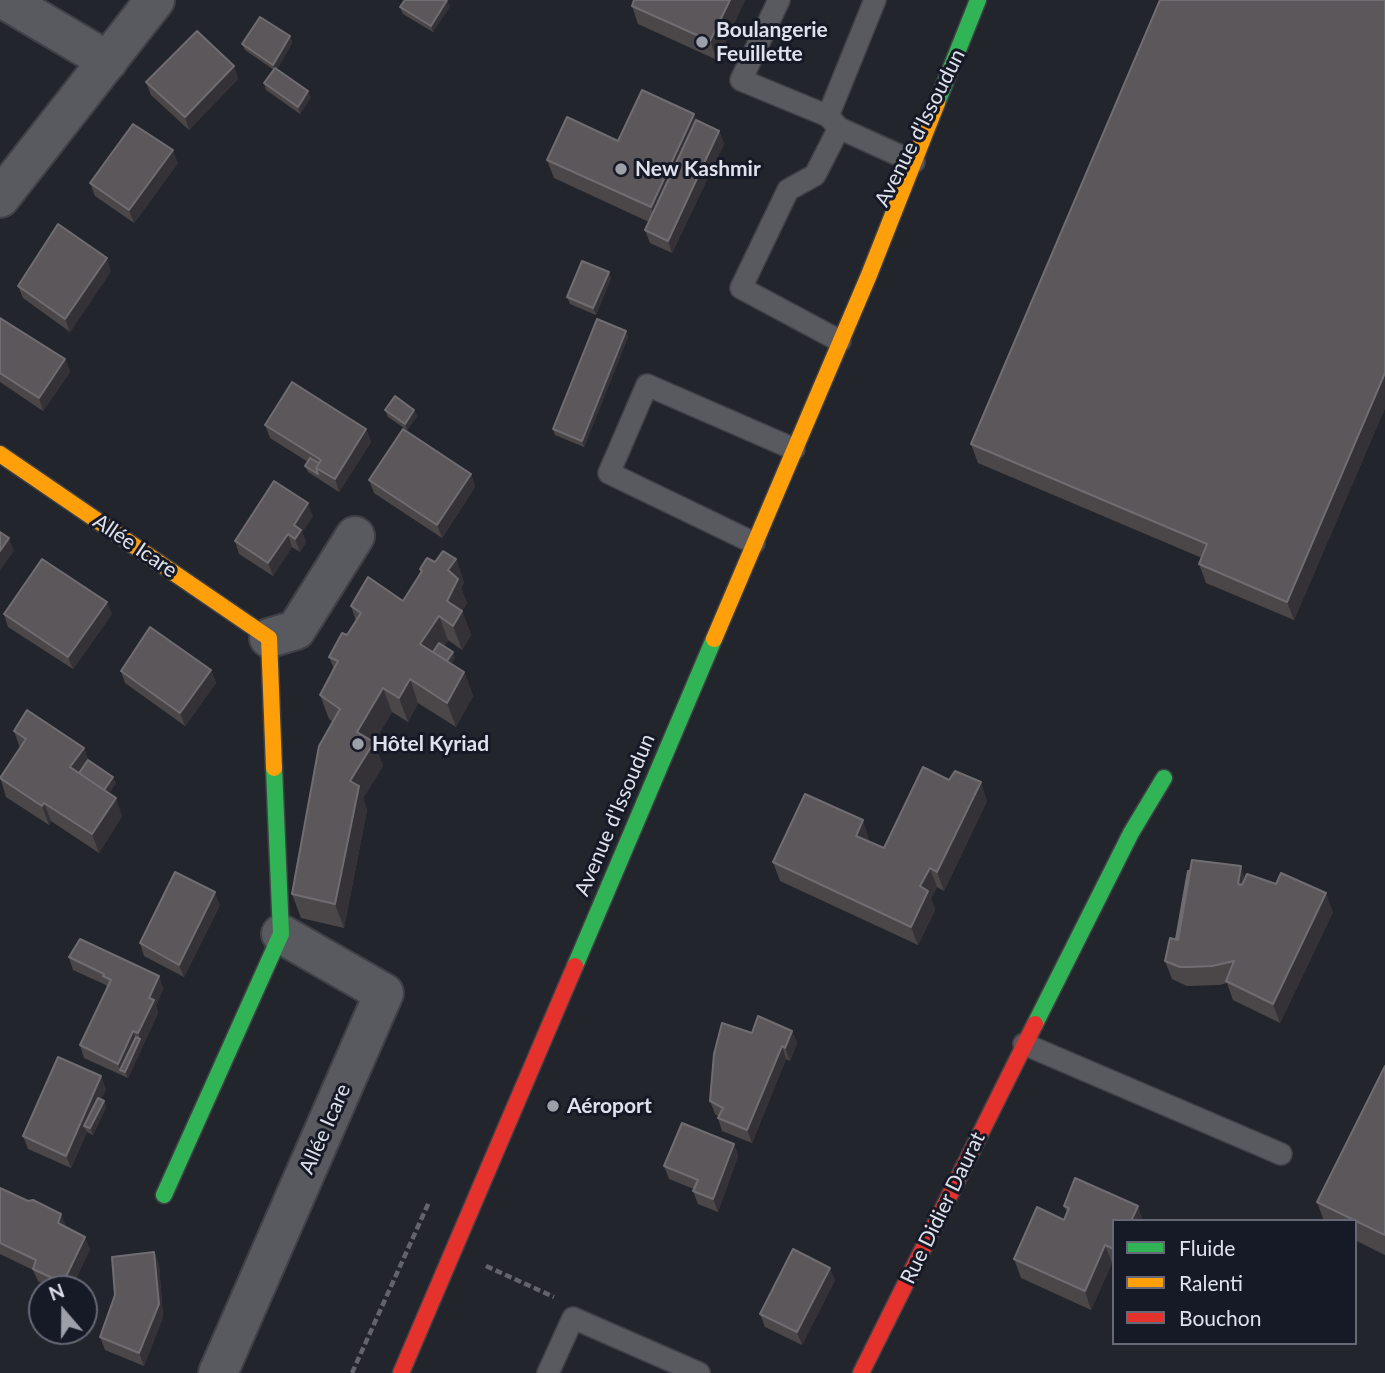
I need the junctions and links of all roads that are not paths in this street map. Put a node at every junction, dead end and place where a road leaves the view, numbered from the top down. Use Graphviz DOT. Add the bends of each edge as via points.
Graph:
graph roads {
  1 [pos="5,0"];
  2 [pos="155,0"];
  3 [pos="779,0"];
  4 [pos="875,0"];
  5 [pos="978,0"];
  6 [pos="108,61"];
  7 [pos="951,113"];
  8 [pos="834,122"];
  9 [pos="914,162"];
  10 [pos="0,198"];
  11 [pos="869,275"];
  12 [pos="840,341"];
  13 [pos="794,449"];
  14 [pos="0,454"];
  15 [pos="355,536"];
  16 [pos="754,543"];
  17 [pos="269,638"];
  18 [pos="1164,778"];
  19 [pos="281,934"];
  20 [pos="1024,1044"];
  21 [pos="1281,1154"];
  22 [pos="164,1195"];
  23 [pos="218,1373"];
  24 [pos="401,1373"];
  25 [pos="548,1373"];
  26 [pos="699,1373"];
  27 [pos="861,1373"];
  1 -- 6 [label="street"];
  2 -- 6 [label="street"];
  3 -- 8 [label="lane" via="741,80"];
  4 -- 8 [label="lane"];
  5 -- 9 [label="main road, Avenue d'Issoudun"];
  6 -- 10 [label="street"];
  7 -- 11 [label="main road, Avenue d'Issoudun"];
  8 -- 9 [label="lane"];
  8 -- 12 [label="lane" via="815,175 788,190 741,288"];
  9 -- 11 [label="main road, Avenue d'Issoudun"];
  11 -- 12 [label="main road, Avenue d'Issoudun"];
  12 -- 13 [label="main road, Avenue d'Issoudun"];
  13 -- 16 [label="main road, Avenue d'Issoudun"];
  13 -- 16 [label="lane" via="647,385 609,473"];
  14 -- 17 [label="main road, Allée Icare"];
  15 -- 17 [label="street" via="296,630"];
  16 -- 24 [label="main road, Avenue d'Issoudun"];
  17 -- 19 [label="main road"];
  18 -- 20 [label="main road, Rue Didier Daurat" via="1131,832"];
  19 -- 22 [label="main road"];
  19 -- 23 [label="street, Allée Icare" via="384,993"];
  20 -- 21 [label="lane"];
  20 -- 27 [label="main road, Rue Didier Daurat"];
  25 -- 26 [label="lane" via="573,1318"];
}
